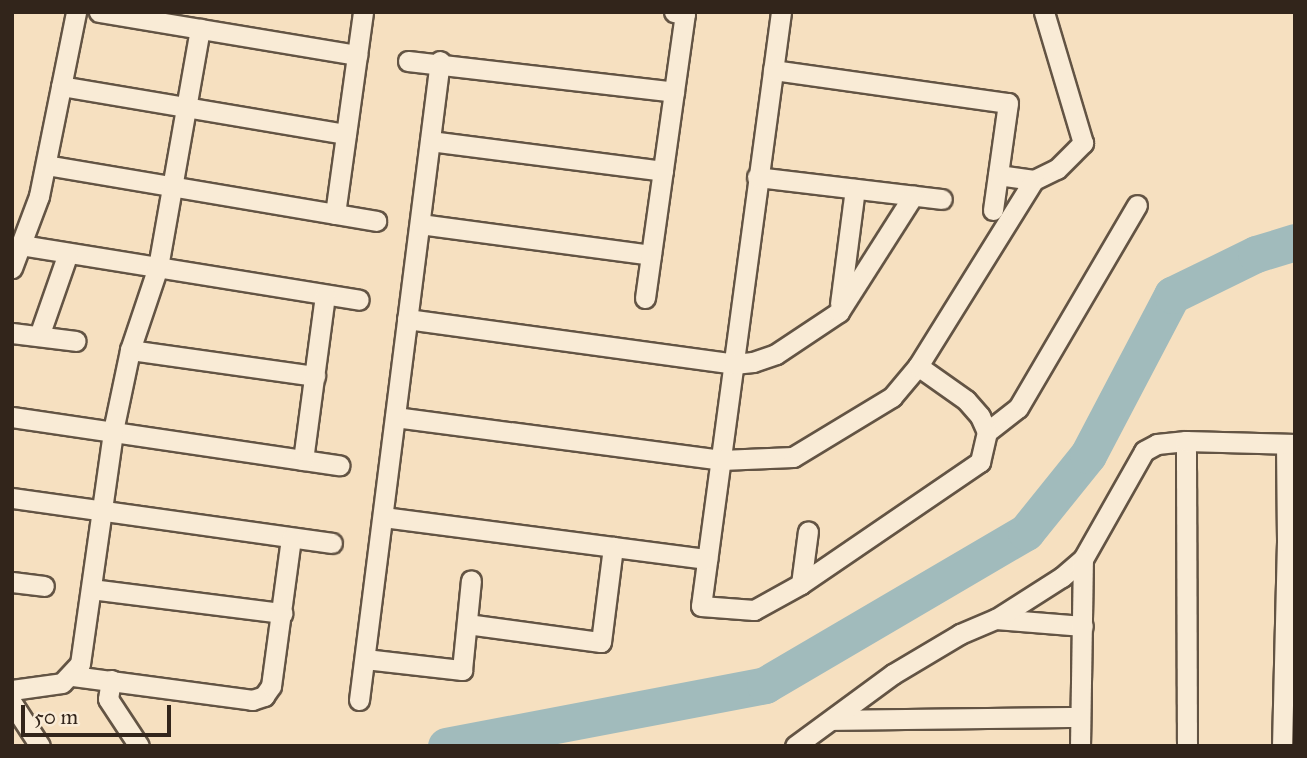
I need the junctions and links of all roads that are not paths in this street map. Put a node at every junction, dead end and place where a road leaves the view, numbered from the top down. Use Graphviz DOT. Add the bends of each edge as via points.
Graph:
graph roads {
  1 [pos="76,12"];
  2 [pos="99,12"];
  3 [pos="363,12"];
  4 [pos="674,12"];
  5 [pos="781,12"];
  6 [pos="1044,12"];
  7 [pos="200,29"];
  8 [pos="357,55"];
  9 [pos="408,61"];
  10 [pos="440,61"];
  11 [pos="773,69"];
  12 [pos="61,86"];
  13 [pos="674,92"];
  14 [pos="185,107"];
  15 [pos="346,134"];
  16 [pos="430,141"];
  17 [pos="46,165"];
  18 [pos="663,171"];
  19 [pos="998,175"];
  20 [pos="757,177"];
  21 [pos="1034,180"];
  22 [pos="174,187"];
  23 [pos="855,189"];
  24 [pos="913,196"];
  25 [pos="942,199"];
  26 [pos="1137,205"];
  27 [pos="993,210"];
  28 [pos="335,214"];
  29 [pos="376,221"];
  30 [pos="420,224"];
  31 [pos="21,245"];
  32 [pos="68,253"];
  33 [pos="651,255"];
  34 [pos="158,267"];
  35 [pos="12,268"];
  36 [pos="325,295"];
  37 [pos="645,298"];
  38 [pos="359,300"];
  39 [pos="839,312"];
  40 [pos="407,319"];
  41 [pos="12,333"];
  42 [pos="39,336"];
  43 [pos="76,341"];
  44 [pos="130,350"];
  45 [pos="734,364"];
  46 [pos="918,366"];
  47 [pos="315,376"];
  48 [pos="12,417"];
  49 [pos="395,417"];
  50 [pos="113,432"];
  51 [pos="987,432"];
  52 [pos="1186,442"];
  53 [pos="1290,444"];
  54 [pos="303,460"];
  55 [pos="721,460"];
  56 [pos="339,464"];
  57 [pos="12,498"];
  58 [pos="103,511"];
  59 [pos="383,517"];
  60 [pos="808,531"];
  61 [pos="291,538"];
  62 [pos="1291,542"];
  63 [pos="332,543"];
  64 [pos="613,547"];
  65 [pos="707,559"];
  66 [pos="1083,559"];
  67 [pos="471,580"];
  68 [pos="12,582"];
  69 [pos="801,584"];
  70 [pos="44,586"];
  71 [pos="91,589"];
  72 [pos="282,613"];
  73 [pos="996,619"];
  74 [pos="467,624"];
  75 [pos="1083,626"];
  76 [pos="365,659"];
  77 [pos="74,676"];
  78 [pos="110,680"];
  79 [pos="12,690"];
  80 [pos="359,700"];
  81 [pos="12,703"];
  82 [pos="1080,717"];
  83 [pos="833,720"];
  84 [pos="40,746"];
  85 [pos="139,746"];
  86 [pos="795,746"];
  87 [pos="1080,746"];
  88 [pos="1187,746"];
  89 [pos="1282,746"];
  1 -- 12 [label="street"];
  2 -- 7 [label="street"];
  3 -- 8 [label="street"];
  4 -- 13 [label="street" via="685,14"];
  5 -- 11 [label="street"];
  6 -- 21 [label="street" via="1083,143 1057,169"];
  7 -- 8 [label="street"];
  7 -- 14 [label="street"];
  8 -- 15 [label="street"];
  9 -- 10 [label="street"];
  10 -- 13 [label="street"];
  10 -- 16 [label="street"];
  11 -- 19 [label="street" via="1008,103"];
  11 -- 20 [label="street"];
  12 -- 14 [label="street"];
  12 -- 17 [label="street"];
  13 -- 18 [label="street"];
  14 -- 15 [label="street"];
  14 -- 22 [label="street"];
  15 -- 28 [label="street"];
  16 -- 18 [label="street"];
  16 -- 30 [label="street"];
  17 -- 22 [label="street"];
  17 -- 31 [label="street"];
  18 -- 33 [label="street"];
  19 -- 21 [label="street"];
  19 -- 27 [label="street"];
  20 -- 23 [label="street"];
  20 -- 45 [label="street"];
  21 -- 46 [label="street"];
  22 -- 28 [label="street"];
  22 -- 34 [label="street"];
  23 -- 24 [label="street"];
  23 -- 39 [label="street"];
  24 -- 25 [label="street"];
  24 -- 39 [label="street"];
  26 -- 51 [label="street" via="1018,408"];
  28 -- 29 [label="street"];
  30 -- 33 [label="street"];
  30 -- 40 [label="street"];
  31 -- 32 [label="street"];
  31 -- 35 [label="street"];
  32 -- 34 [label="street"];
  32 -- 42 [label="street"];
  33 -- 37 [label="street"];
  34 -- 36 [label="street"];
  34 -- 44 [label="street"];
  36 -- 38 [label="street"];
  36 -- 47 [label="street"];
  39 -- 45 [label="street" via="776,354"];
  40 -- 45 [label="street"];
  40 -- 49 [label="street"];
  41 -- 42 [label="street"];
  42 -- 43 [label="street"];
  44 -- 47 [label="street"];
  44 -- 50 [label="street"];
  45 -- 55 [label="street"];
  46 -- 51 [label="street" via="966,400"];
  46 -- 55 [label="street" via="892,397 793,457"];
  47 -- 54 [label="street"];
  48 -- 50 [label="street"];
  49 -- 55 [label="street"];
  49 -- 59 [label="street"];
  50 -- 54 [label="street"];
  50 -- 58 [label="street"];
  51 -- 69 [label="street" via="980,462"];
  52 -- 53 [label="street"];
  52 -- 66 [label="street" via="1157,444 1144,451"];
  52 -- 88 [label="street"];
  53 -- 62 [label="street"];
  54 -- 56 [label="street"];
  55 -- 65 [label="street"];
  57 -- 58 [label="street"];
  58 -- 61 [label="street"];
  58 -- 71 [label="street"];
  59 -- 64 [label="street"];
  59 -- 76 [label="street"];
  60 -- 69 [label="street"];
  61 -- 63 [label="street"];
  61 -- 72 [label="street"];
  62 -- 89 [label="street"];
  64 -- 65 [label="street"];
  64 -- 74 [label="street" via="601,642"];
  65 -- 69 [label="street" via="701,606 754,610"];
  66 -- 73 [label="street"];
  66 -- 75 [label="street"];
  67 -- 74 [label="street"];
  68 -- 70 [label="street"];
  71 -- 72 [label="street"];
  71 -- 77 [label="street" via="80,664"];
  72 -- 78 [label="street" via="271,686 264,696 252,700"];
  73 -- 75 [label="street"];
  73 -- 83 [label="street" via="960,634 893,674"];
  74 -- 76 [label="street" via="462,670"];
  75 -- 82 [label="street"];
  76 -- 80 [label="street"];
  77 -- 78 [label="street"];
  77 -- 79 [label="street" via="62,683"];
  78 -- 85 [label="street" via="107,699"];
  81 -- 84 [label="street"];
  82 -- 83 [label="street"];
  82 -- 87 [label="street"];
  83 -- 86 [label="street"];
}
